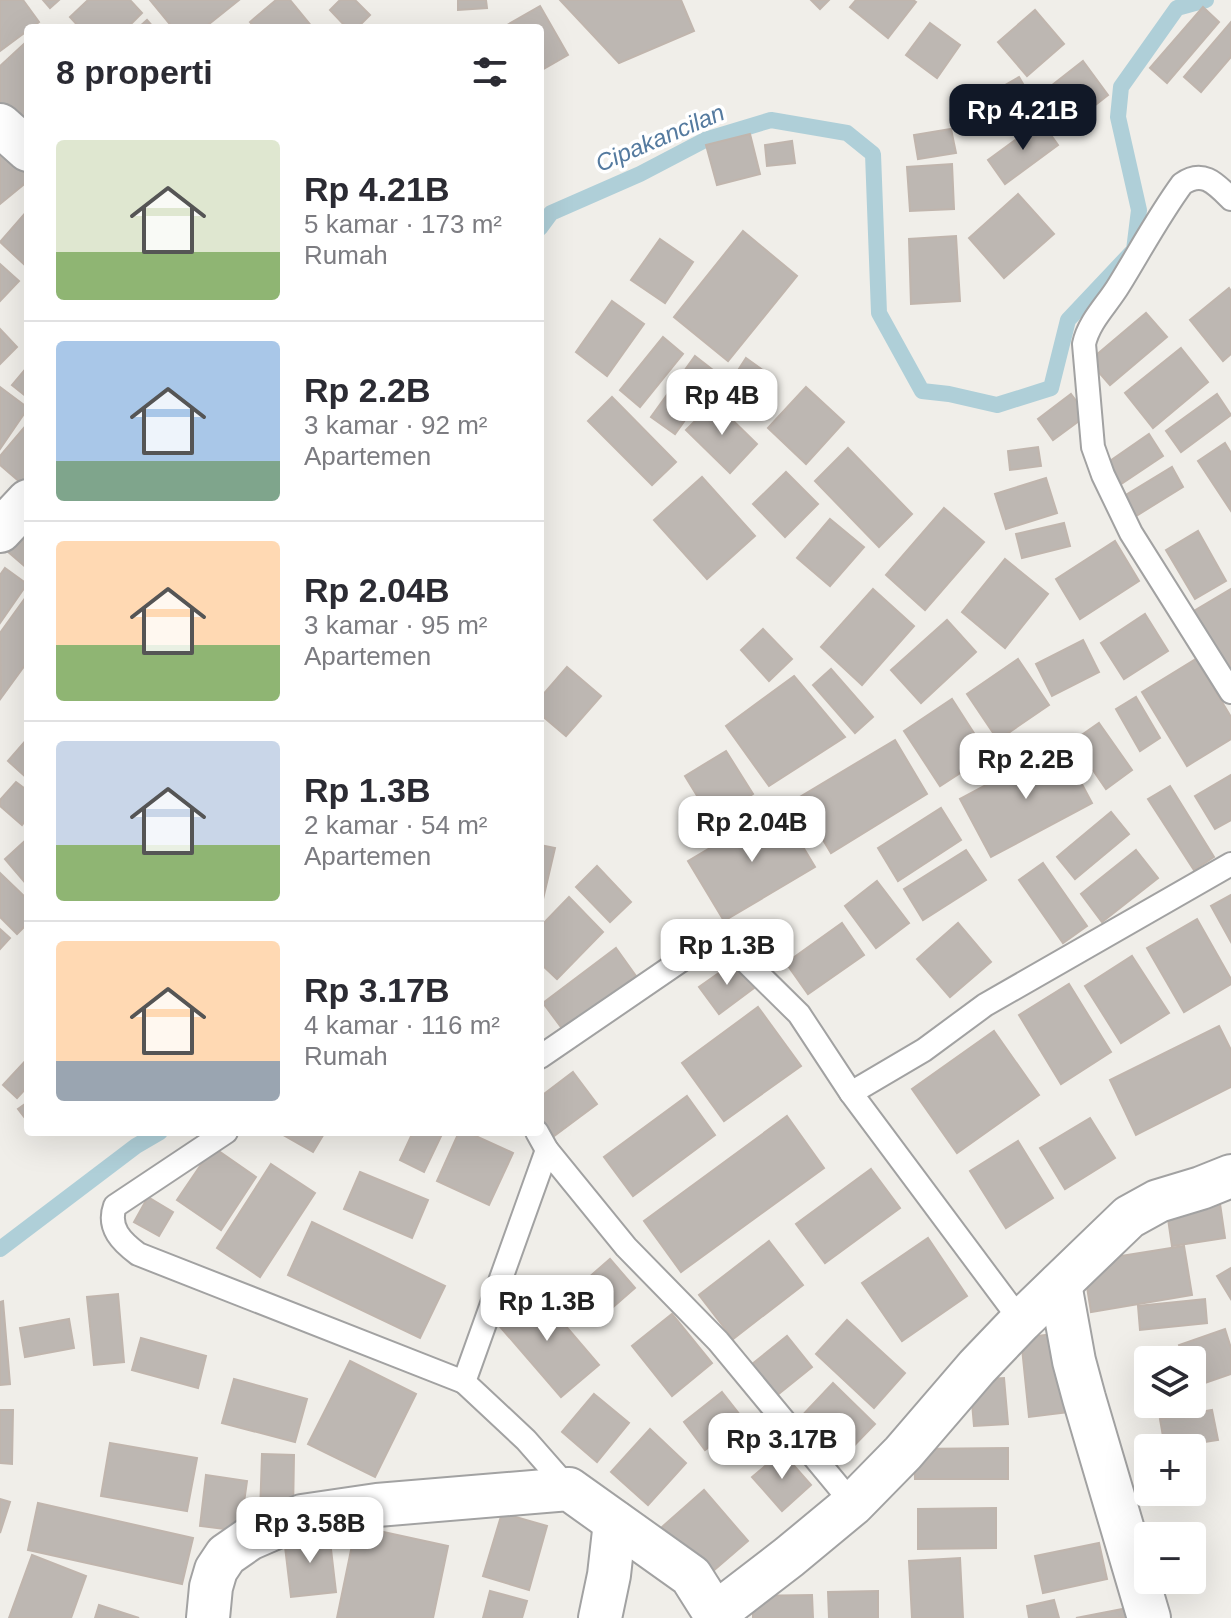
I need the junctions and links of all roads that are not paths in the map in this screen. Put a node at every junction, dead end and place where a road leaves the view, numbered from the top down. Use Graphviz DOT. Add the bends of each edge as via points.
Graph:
graph roads {
  1 [pos="0,125"];
  2 [pos="24,146"];
  3 [pos="1231,199"];
  4 [pos="24,505"];
  5 [pos="0,531"];
  6 [pos="1231,692"];
  7 [pos="1231,864"];
  8 [pos="544,1054"];
  9 [pos="851,1093"];
  10 [pos="220,1136"];
  11 [pos="542,1141"];
  12 [pos="1231,1176"];
  13 [pos="1060,1284"];
  14 [pos="1021,1321"];
  15 [pos="464,1382"];
  16 [pos="569,1489"];
  17 [pos="853,1504"];
  18 [pos="615,1522"];
  19 [pos="716,1616"];
  20 [pos="208,1618"];
  21 [pos="600,1618"];
  22 [pos="1149,1618"];
  1 -- 2 [label="street"];
  3 -- 6 [label="lane" via="1205,178 1182,184 1087,331 1084,344 1093,447 1103,475 1131,533"];
  4 -- 5 [label="street"];
  7 -- 9 [label="lane" via="985,1005 924,1050"];
  8 -- 9 [label="lane" via="689,955 720,947 744,957 799,1014"];
  9 -- 14 [label="lane"];
  10 -- 15 [label="lane" via="115,1206 112,1215 122,1242 138,1254"];
  11 -- 15 [label="lane"];
  11 -- 17 [label="lane" via="626,1247 718,1341"];
  12 -- 13 [label="street" via="1158,1201 1129,1217"];
  13 -- 14 [label="street"];
  13 -- 22 [label="street" via="1077,1374"];
  14 -- 17 [label="street"];
  15 -- 16 [label="lane"];
  16 -- 18 [label="street"];
  16 -- 20 [label="street" via="302,1516 226,1555 211,1587"];
  17 -- 19 [label="street"];
  18 -- 19 [label="street" via="691,1576"];
  18 -- 21 [label="street"];
}
